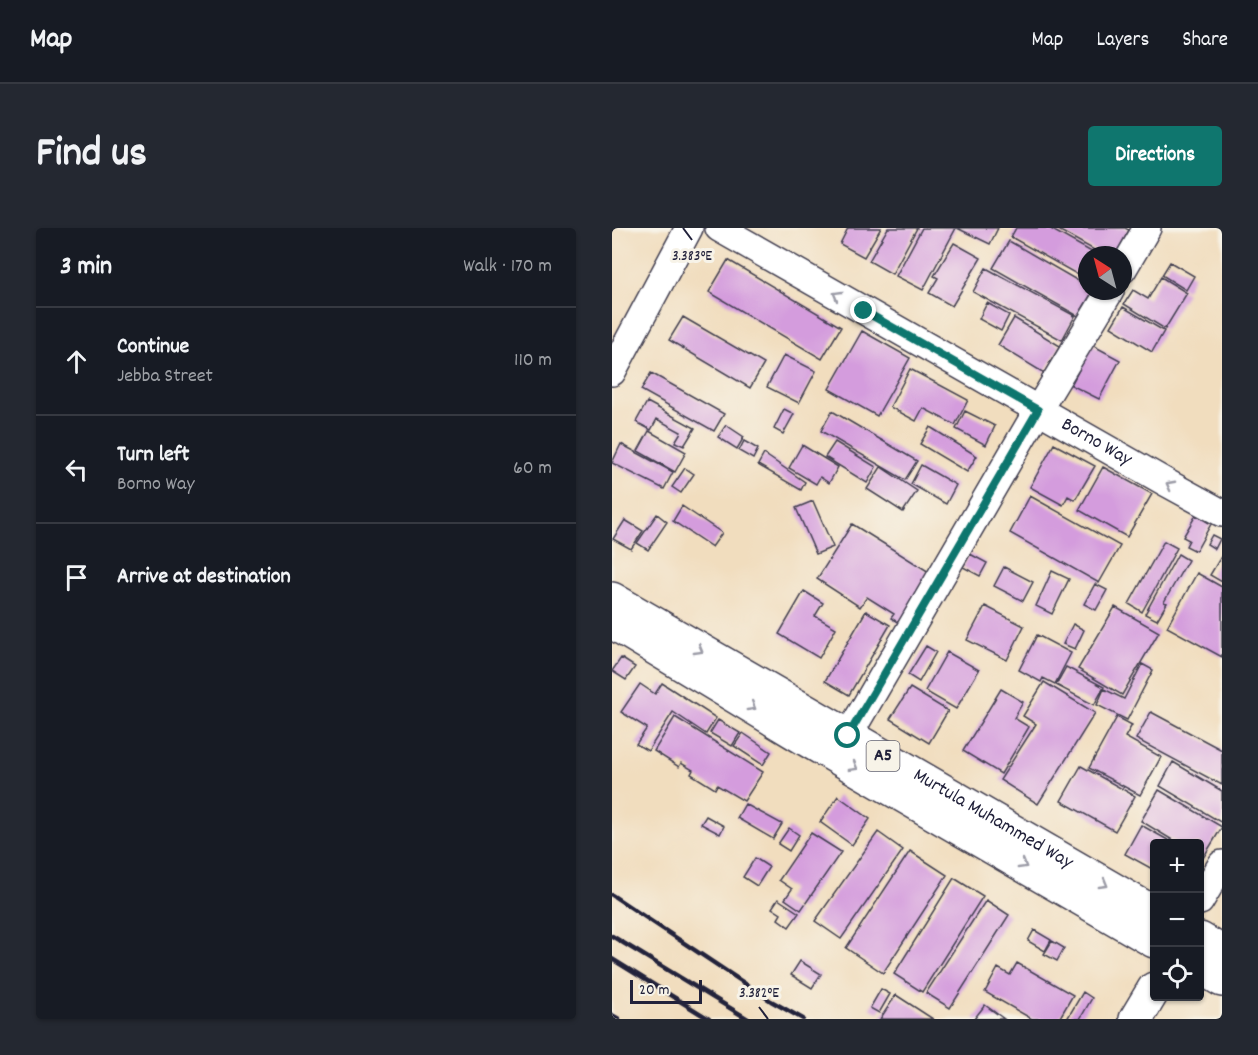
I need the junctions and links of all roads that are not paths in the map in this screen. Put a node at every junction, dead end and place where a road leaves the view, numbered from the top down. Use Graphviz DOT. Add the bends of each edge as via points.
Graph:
graph roads {
  1 [pos="689,228"];
  2 [pos="720,228"];
  3 [pos="1147,228"];
  4 [pos="1132,254"];
  5 [pos="1105,300"];
  6 [pos="612,372"];
  7 [pos="1038,410"];
  8 [pos="1222,513"];
  9 [pos="612,599"];
  10 [pos="612,622"];
  11 [pos="848,736"];
  12 [pos="1222,864"];
  13 [pos="1204,894"];
  14 [pos="1150,910"];
  15 [pos="1150,938"];
  16 [pos="1204,941"];
  17 [pos="1222,952"];
  18 [pos="1204,969"];
  19 [pos="1222,980"];
  20 [pos="1150,997"];
  21 [pos="1136,1019"];
  1 -- 6 [label="street"];
  7 -- 2 [label="street, Borno Way, one-way"];
  3 -- 4 [label="street"];
  5 -- 7 [label="street"];
  8 -- 7 [label="street, Borno Way, one-way"];
  7 -- 11 [label="street"];
  9 -- 11 [label="main road, Murtula Muhammed Way / A5, one-way"];
  10 -- 15 [label="main road, one-way"];
  11 -- 14 [label="main road, Murtula Muhammed Way / A5, one-way"];
  12 -- 13 [label="street"];
  16 -- 17 [label="main road"];
  18 -- 19 [label="main road"];
  20 -- 21 [label="main road"];
}
